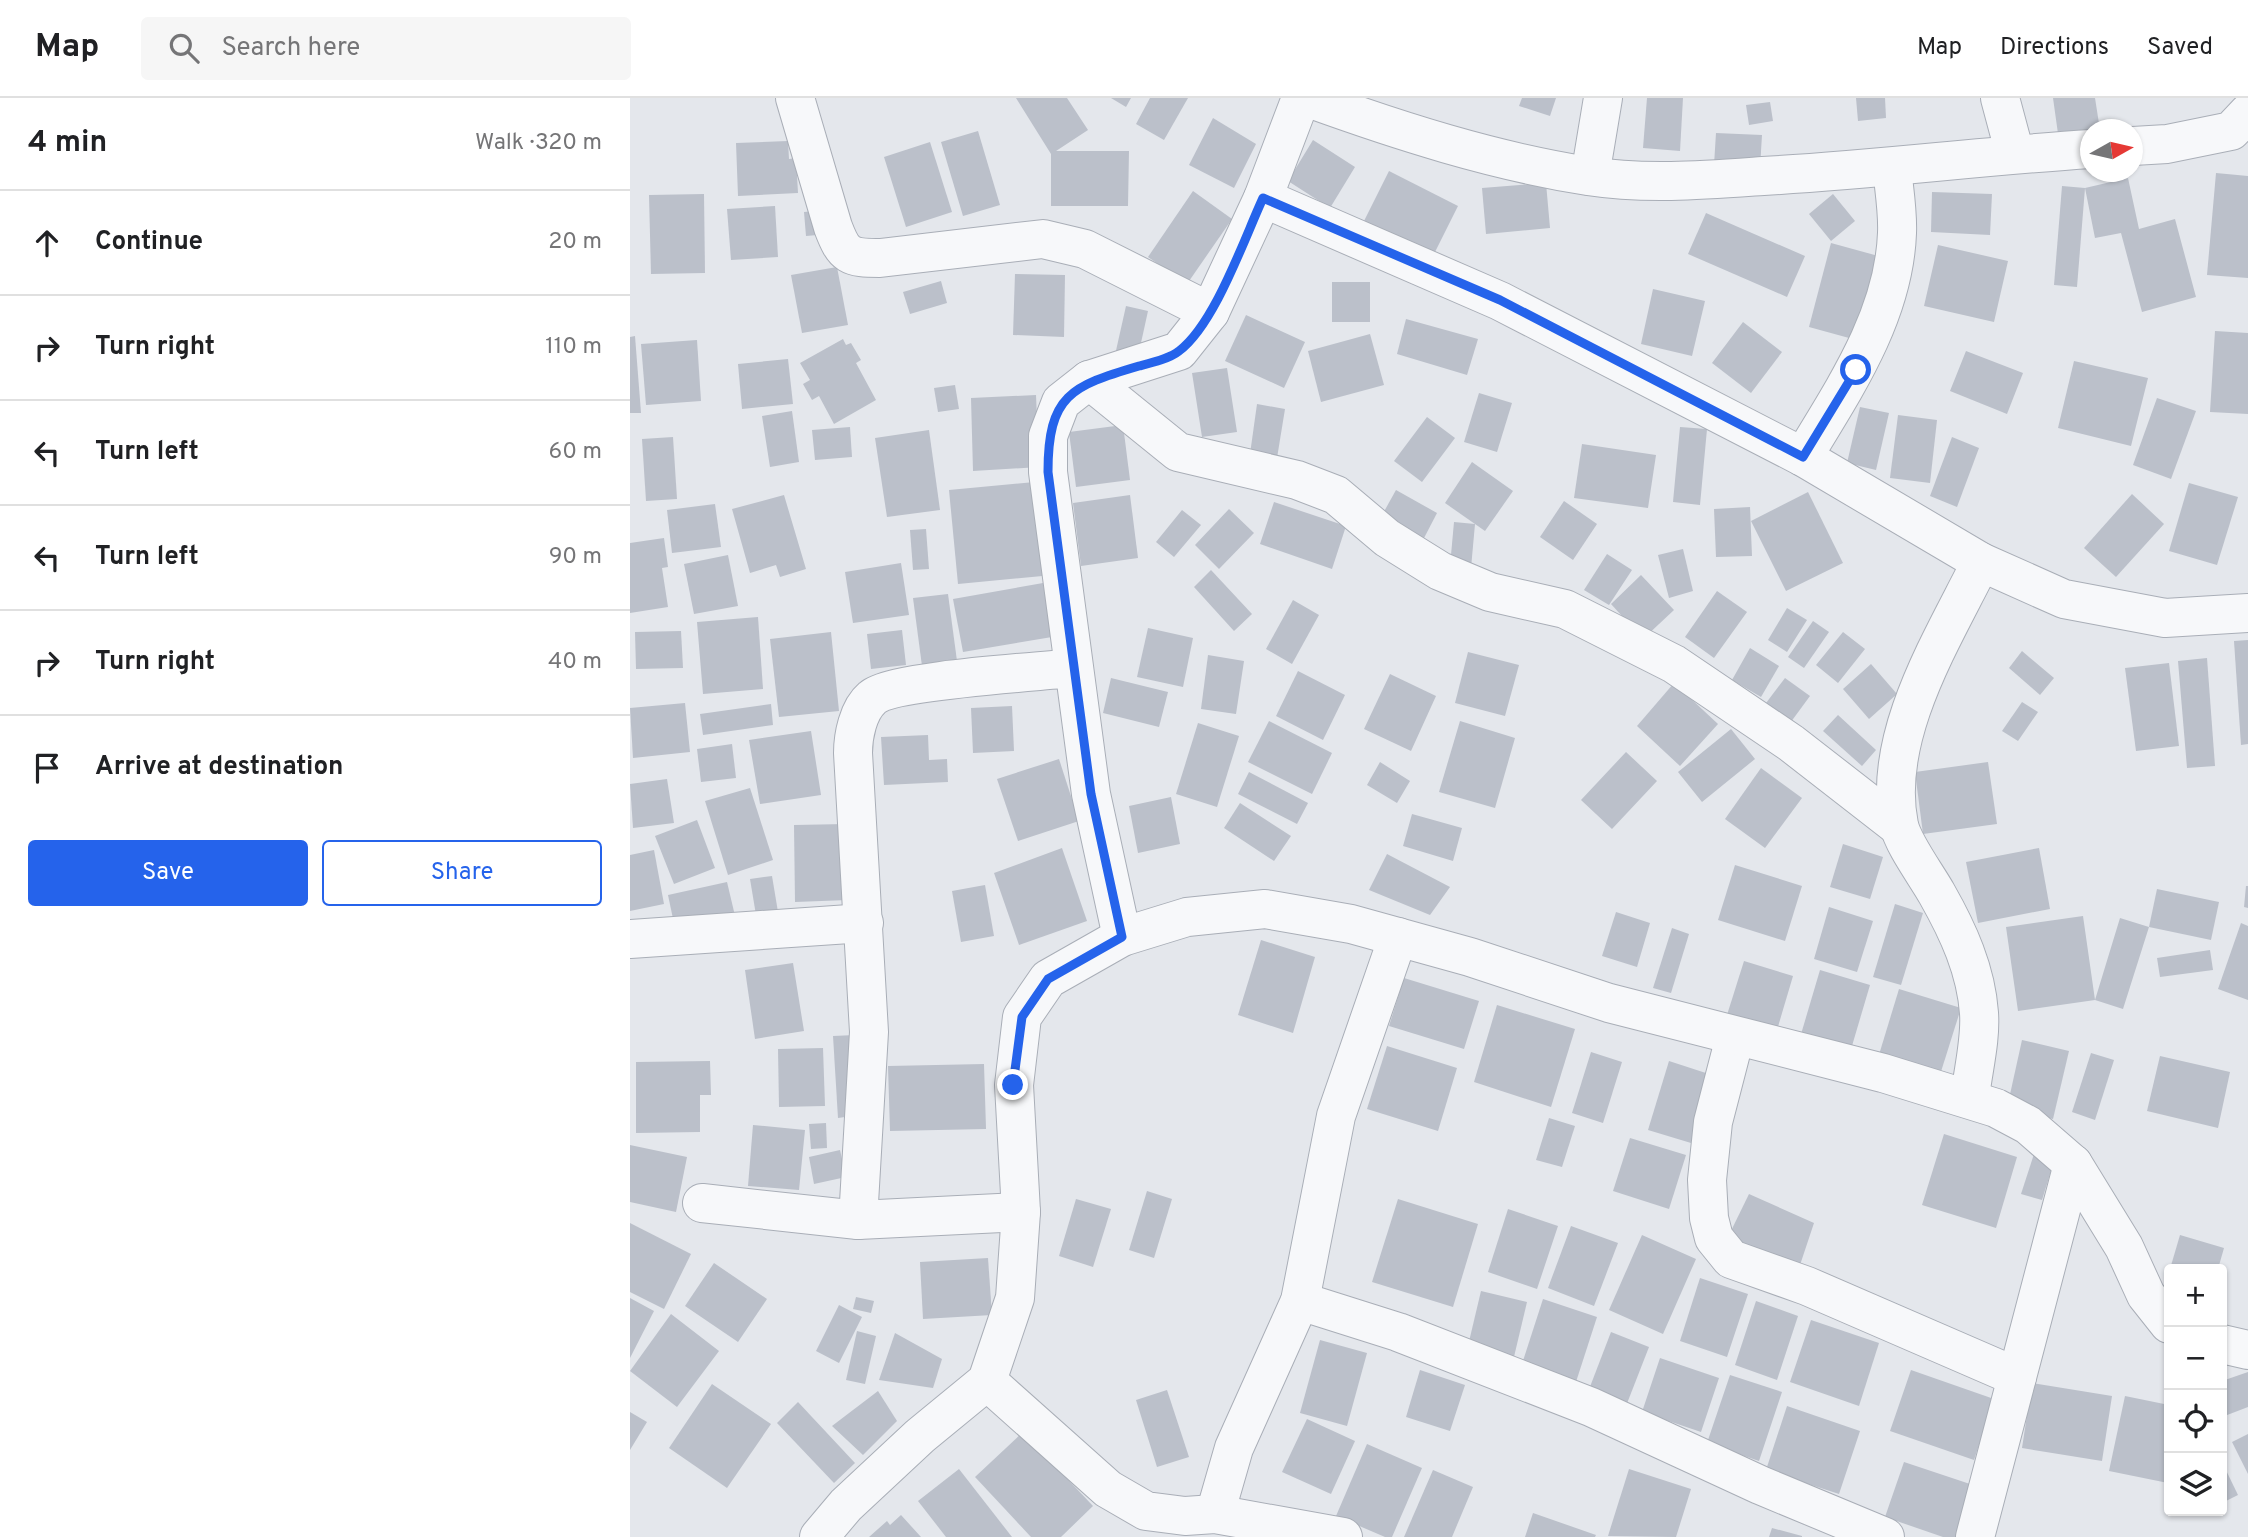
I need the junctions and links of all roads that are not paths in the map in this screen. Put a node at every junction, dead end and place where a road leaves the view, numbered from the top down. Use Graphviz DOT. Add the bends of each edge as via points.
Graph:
graph roads {
  1 [pos="795,98"];
  2 [pos="1301,98"];
  3 [pos="1308,98"];
  4 [pos="1603,98"];
  5 [pos="2000,98"];
  6 [pos="2243,125"];
  7 [pos="2143,145"];
  8 [pos="2080,150"];
  9 [pos="2015,154"];
  10 [pos="1892,168"];
  11 [pos="1590,176"];
  12 [pos="1263,198"];
  13 [pos="1210,312"];
  14 [pos="1089,380"];
  15 [pos="1803,457"];
  16 [pos="1981,562"];
  17 [pos="2248,613"];
  18 [pos="1073,668"];
  19 [pos="1899,827"];
  20 [pos="864,923"];
  21 [pos="1122,937"];
  22 [pos="1398,937"];
  23 [pos="630,939"];
  24 [pos="1735,1037"];
  25 [pos="1970,1097"];
  26 [pos="2073,1164"];
  27 [pos="702,1203"];
  28 [pos="1021,1212"];
  29 [pos="858,1220"];
  30 [pos="1300,1301"];
  31 [pos="2164,1318"];
  32 [pos="2227,1345"];
  33 [pos="2248,1350"];
  34 [pos="2017,1377"];
  35 [pos="987,1381"];
  36 [pos="1215,1514"];
  37 [pos="819,1537"];
  38 [pos="1343,1537"];
  39 [pos="1885,1537"];
  40 [pos="1975,1537"];
  1 -- 13 [label="street" via="833,227 841,248 855,258 1043,239 1085,249"];
  2 -- 12 [label="street"];
  3 -- 11 [label="street" via="1389,128"];
  4 -- 11 [label="street"];
  5 -- 9 [label="street"];
  6 -- 7 [label="street"];
  8 -- 9 [label="street"];
  9 -- 10 [label="street"];
  10 -- 11 [label="street" via="1683,181"];
  10 -- 15 [label="street" via="1897,233 1887,295 1856,370"];
  12 -- 13 [label="street"];
  12 -- 15 [label="street" via="1500,300"];
  13 -- 14 [label="street" via="1179,351"];
  14 -- 18 [label="street" via="1061,402 1048,436 1048,472"];
  14 -- 19 [label="street" via="1178,452 1297,480 1336,495 1387,538 1440,571 1490,592 1565,609 1674,664 1791,743"];
  15 -- 16 [label="street"];
  16 -- 17 [label="street" via="2064,599 2165,618"];
  16 -- 19 [label="street" via="1922,682 1896,762"];
  18 -- 20 [label="street" via="933,682 879,693 866,705 853,753"];
  18 -- 21 [label="street" via="1091,794"];
  19 -- 25 [label="street" via="1947,911 1976,983 1980,1016"];
  20 -- 23 [label="street"];
  20 -- 29 [label="street" via="869,1032"];
  21 -- 22 [label="street" via="1187,917 1265,909"];
  21 -- 28 [label="street" via="1048,979 1022,1017 1013,1085"];
  22 -- 24 [label="street"];
  22 -- 30 [label="street" via="1336,1116"];
  24 -- 25 [label="street"];
  24 -- 34 [label="street" via="1713,1122 1707,1180 1714,1238 1731,1259 1807,1286"];
  25 -- 26 [label="street" via="2028,1125"];
  26 -- 31 [label="street" via="2124,1247 2146,1295"];
  26 -- 34 [label="street"];
  27 -- 29 [label="street"];
  28 -- 29 [label="street"];
  28 -- 35 [label="street" via="1015,1298"];
  30 -- 36 [label="street" via="1234,1448"];
  30 -- 39 [label="street" via="1398,1332 1591,1407"];
  32 -- 33 [label="street"];
  34 -- 40 [label="street"];
  35 -- 36 [label="street" via="1108,1489 1146,1511"];
  35 -- 37 [label="street" via="920,1436 846,1505"];
  36 -- 38 [label="street"];
}
